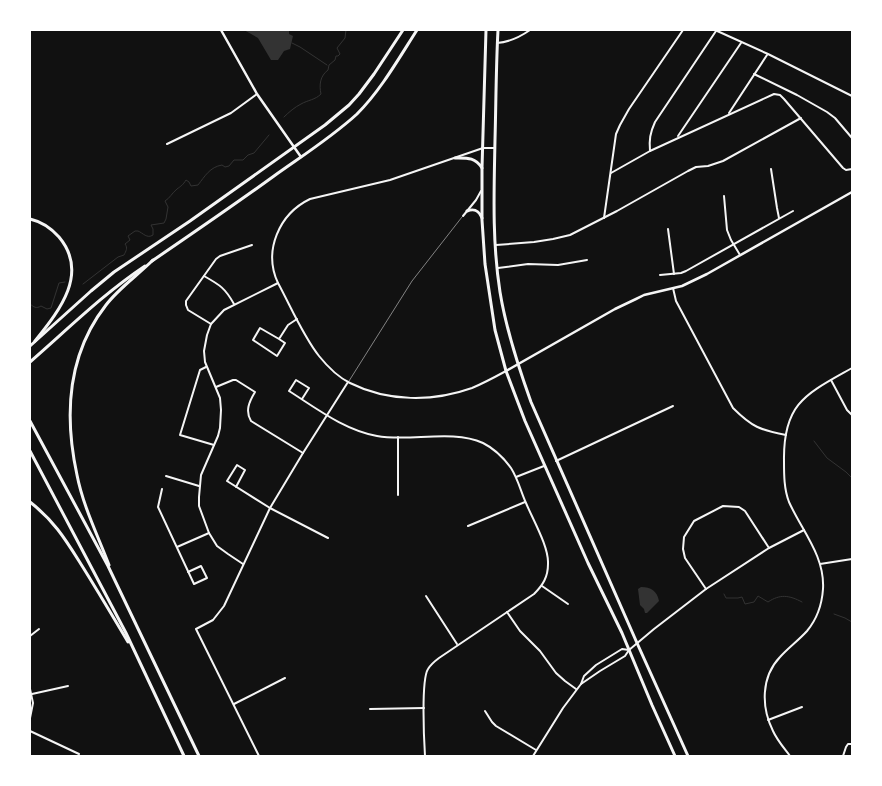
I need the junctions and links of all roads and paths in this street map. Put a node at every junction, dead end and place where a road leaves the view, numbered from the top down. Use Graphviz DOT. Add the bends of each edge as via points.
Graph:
graph roads {
  1 [pos="221,30"];
  2 [pos="403,30"];
  3 [pos="417,30"];
  4 [pos="486,30"];
  5 [pos="498,30"];
  6 [pos="530,30"];
  7 [pos="683,30"];
  8 [pos="715,30"];
  9 [pos="497,42"];
  10 [pos="742,42"];
  11 [pos="768,54"];
  12 [pos="754,74"];
  13 [pos="256,94"];
  14 [pos="852,96"];
  15 [pos="728,115"];
  16 [pos="801,118"];
  17 [pos="677,138"];
  18 [pos="852,138"];
  19 [pos="167,144"];
  20 [pos="294,148"];
  21 [pos="483,148"];
  22 [pos="495,148"];
  23 [pos="650,151"];
  24 [pos="301,157"];
  25 [pos="455,158"];
  26 [pos="482,168"];
  27 [pos="771,169"];
  28 [pos="852,169"];
  29 [pos="611,172"];
  30 [pos="482,189"];
  31 [pos="852,192"];
  32 [pos="724,196"];
  33 [pos="793,210"];
  34 [pos="467,211"];
  35 [pos="463,216"];
  36 [pos="604,218"];
  37 [pos="780,218"];
  38 [pos="30,219"];
  39 [pos="482,220"];
  40 [pos="668,229"];
  41 [pos="733,244"];
  42 [pos="252,245"];
  43 [pos="495,246"];
  44 [pos="740,255"];
  45 [pos="153,260"];
  46 [pos="587,260"];
  47 [pos="497,268"];
  48 [pos="674,274"];
  49 [pos="660,275"];
  50 [pos="204,276"];
  51 [pos="278,283"];
  52 [pos="673,288"];
  53 [pos="234,304"];
  54 [pos="297,319"];
  55 [pos="211,324"];
  56 [pos="279,340"];
  57 [pos="35,341"];
  58 [pos="30,346"];
  59 [pos="30,362"];
  60 [pos="518,364"];
  61 [pos="207,367"];
  62 [pos="852,368"];
  63 [pos="506,371"];
  64 [pos="831,380"];
  65 [pos="348,382"];
  66 [pos="216,388"];
  67 [pos="302,399"];
  68 [pos="673,406"];
  69 [pos="327,415"];
  70 [pos="852,415"];
  71 [pos="30,421"];
  72 [pos="786,435"];
  73 [pos="398,438"];
  74 [pos="214,445"];
  75 [pos="30,451"];
  76 [pos="303,453"];
  77 [pos="556,461"];
  78 [pos="545,466"];
  79 [pos="166,476"];
  80 [pos="516,478"];
  81 [pos="199,486"];
  82 [pos="236,486"];
  83 [pos="162,489"];
  84 [pos="398,495"];
  85 [pos="30,502"];
  86 [pos="526,502"];
  87 [pos="270,508"];
  88 [pos="468,526"];
  89 [pos="804,530"];
  90 [pos="209,533"];
  91 [pos="328,538"];
  92 [pos="177,548"];
  93 [pos="769,548"];
  94 [pos="852,559"];
  95 [pos="243,564"];
  96 [pos="820,564"];
  97 [pos="188,572"];
  98 [pos="116,584"];
  99 [pos="542,586"];
  100 [pos="706,589"];
  101 [pos="426,596"];
  102 [pos="568,604"];
  103 [pos="507,612"];
  104 [pos="39,629"];
  105 [pos="30,636"];
  106 [pos="636,644"];
  107 [pos="458,645"];
  108 [pos="629,650"];
  109 [pos="137,657"];
  110 [pos="285,678"];
  111 [pos="581,684"];
  112 [pos="68,686"];
  113 [pos="30,689"];
  114 [pos="576,689"];
  115 [pos="32,694"];
  116 [pos="234,704"];
  117 [pos="802,707"];
  118 [pos="424,708"];
  119 [pos="370,709"];
  120 [pos="486,711"];
  121 [pos="30,718"];
  122 [pos="768,720"];
  123 [pos="30,731"];
  124 [pos="852,744"];
  125 [pos="536,750"];
  126 [pos="79,754"];
  127 [pos="184,756"];
  128 [pos="199,756"];
  129 [pos="259,756"];
  130 [pos="424,756"];
  131 [pos="533,756"];
  132 [pos="675,756"];
  133 [pos="688,756"];
  134 [pos="790,756"];
  135 [pos="843,756"];
  1 -- 13 [label="street"];
  2 -- 20 [label="main road" via="354,99"];
  3 -- 24 [label="main road" via="368,101 332,135"];
  4 -- 21 [label="main road"];
  5 -- 9 [label="main road"];
  6 -- 9 [label="street" via="513,40"];
  7 -- 29 [label="street" via="620,124"];
  8 -- 10 [label="street"];
  8 -- 23 [label="street" via="655,122 650,132"];
  9 -- 22 [label="main road"];
  10 -- 11 [label="street"];
  10 -- 17 [label="street"];
  11 -- 12 [label="street"];
  11 -- 14 [label="street"];
  12 -- 15 [label="street"];
  12 -- 18 [label="street" via="827,112"];
  13 -- 19 [label="street" via="231,113"];
  13 -- 20 [label="street"];
  15 -- 16 [label="street" via="776,94"];
  15 -- 17 [label="street"];
  16 -- 28 [label="street" via="840,165 846,170"];
  16 -- 36 [label="street" via="723,161 688,171"];
  17 -- 23 [label="street"];
  20 -- 24 [label="street"];
  20 -- 57 [label="main road" via="114,272"];
  21 -- 22 [label="street"];
  21 -- 25 [label="street"];
  21 -- 26 [label="main road"];
  22 -- 43 [label="main road"];
  23 -- 29 [label="street"];
  24 -- 45 [label="main road"];
  25 -- 26 [label="main road" via="472,159"];
  25 -- 51 [label="street" via="390,180 303,202 286,219 274,240 272,263"];
  26 -- 30 [label="main road"];
  27 -- 37 [label="street"];
  29 -- 36 [label="street"];
  30 -- 34 [label="street"];
  30 -- 39 [label="main road"];
  31 -- 44 [label="street"];
  32 -- 41 [label="street" via="727,230"];
  33 -- 37 [label="street"];
  34 -- 35 [label="street"];
  34 -- 39 [label="main road" via="477,210"];
  35 -- 65 [label="lane" via="412,281"];
  36 -- 43 [label="street" via="570,235"];
  37 -- 41 [label="street"];
  38 -- 57 [label="main road" via="51,228 65,244 72,266 72,278 60,308"];
  39 -- 63 [label="main road" via="490,305"];
  40 -- 48 [label="street"];
  41 -- 44 [label="street"];
  41 -- 48 [label="street" via="686,271"];
  42 -- 50 [label="street" via="220,256"];
  43 -- 47 [label="main road"];
  44 -- 52 [label="street" via="692,282"];
  45 -- 59 [label="main road" via="99,300"];
  45 -- 98 [label="main road" via="98,316 85,339 71,384 69,412 77,476"];
  46 -- 47 [label="street"];
  47 -- 60 [label="main road" via="507,326"];
  48 -- 49 [label="street"];
  50 -- 53 [label="street" via="227,292"];
  50 -- 55 [label="street" via="186,305 188,310"];
  51 -- 53 [label="street"];
  51 -- 54 [label="street"];
  52 -- 60 [label="street" via="636,299"];
  52 -- 72 [label="street" via="676,301 734,408 756,428"];
  53 -- 55 [label="street"];
  54 -- 56 [label="street" via="288,325"];
  54 -- 65 [label="street" via="318,354"];
  55 -- 61 [label="street" via="204,350"];
  56 -- 56 [label="street" via="285,343 277,356 253,340 260,328"];
  57 -- 58 [label="main road"];
  60 -- 63 [label="street"];
  60 -- 77 [label="main road"];
  61 -- 66 [label="street"];
  61 -- 74 [label="street" via="200,370 180,435"];
  62 -- 64 [label="street"];
  63 -- 65 [label="street" via="456,393 424,398 395,397"];
  63 -- 78 [label="main road"];
  64 -- 70 [label="street"];
  64 -- 72 [label="street" via="812,391 796,408 789,419"];
  65 -- 69 [label="street"];
  66 -- 74 [label="street" via="220,398 220,428"];
  66 -- 76 [label="street" via="236,380 255,392 248,404 251,421"];
  67 -- 67 [label="street" via="289,391 296,380 309,388"];
  67 -- 69 [label="street"];
  68 -- 77 [label="street"];
  69 -- 73 [label="street" via="365,433"];
  69 -- 76 [label="street"];
  71 -- 98 [label="main road"];
  72 -- 89 [label="street" via="785,489"];
  73 -- 80 [label="street" via="459,437 476,440 501,455"];
  73 -- 84 [label="street"];
  74 -- 81 [label="street"];
  75 -- 109 [label="main road"];
  76 -- 87 [label="street"];
  77 -- 106 [label="main road"];
  78 -- 80 [label="street"];
  78 -- 108 [label="main road"];
  79 -- 81 [label="street"];
  80 -- 86 [label="street"];
  81 -- 90 [label="street" via="198,497"];
  82 -- 82 [label="street" via="245,470 237,465 227,481"];
  82 -- 87 [label="street"];
  83 -- 92 [label="street" via="158,507"];
  85 -- 109 [label="main road" via="58,528"];
  86 -- 88 [label="street"];
  86 -- 99 [label="street" via="548,559"];
  87 -- 91 [label="street"];
  87 -- 95 [label="street"];
  89 -- 93 [label="street"];
  89 -- 96 [label="street"];
  90 -- 92 [label="street"];
  90 -- 95 [label="street" via="218,546"];
  92 -- 97 [label="street"];
  93 -- 100 [label="street"];
  93 -- 100 [label="street" via="739,507 723,506 694,521 684,537 683,549 685,558"];
  94 -- 96 [label="street"];
  95 -- 116 [label="street" via="217,616 196,629"];
  96 -- 122 [label="street" via="823,591 816,616 807,631 778,658 766,680 764,704"];
  97 -- 97 [label="street" via="194,584 207,578 202,566"];
  98 -- 128 [label="main road"];
  99 -- 102 [label="street"];
  99 -- 103 [label="street"];
  100 -- 106 [label="street"];
  101 -- 107 [label="street"];
  103 -- 107 [label="street"];
  103 -- 114 [label="street" via="556,672"];
  104 -- 105 [label="street"];
  106 -- 108 [label="street"];
  106 -- 133 [label="main road"];
  107 -- 118 [label="street" via="427,670"];
  108 -- 111 [label="street" via="625,656"];
  108 -- 111 [label="street" via="622,649 596,665 584,676"];
  108 -- 132 [label="main road"];
  109 -- 127 [label="main road"];
  110 -- 116 [label="street"];
  111 -- 114 [label="street"];
  112 -- 115 [label="street"];
  113 -- 115 [label="street"];
  114 -- 125 [label="street"];
  115 -- 121 [label="street"];
  116 -- 129 [label="street"];
  117 -- 122 [label="street"];
  118 -- 119 [label="street"];
  118 -- 130 [label="street"];
  120 -- 125 [label="street" via="496,726"];
  122 -- 134 [label="street"];
  123 -- 126 [label="street"];
  124 -- 135 [label="street" via="848,744"];
  125 -- 131 [label="street"];
}
